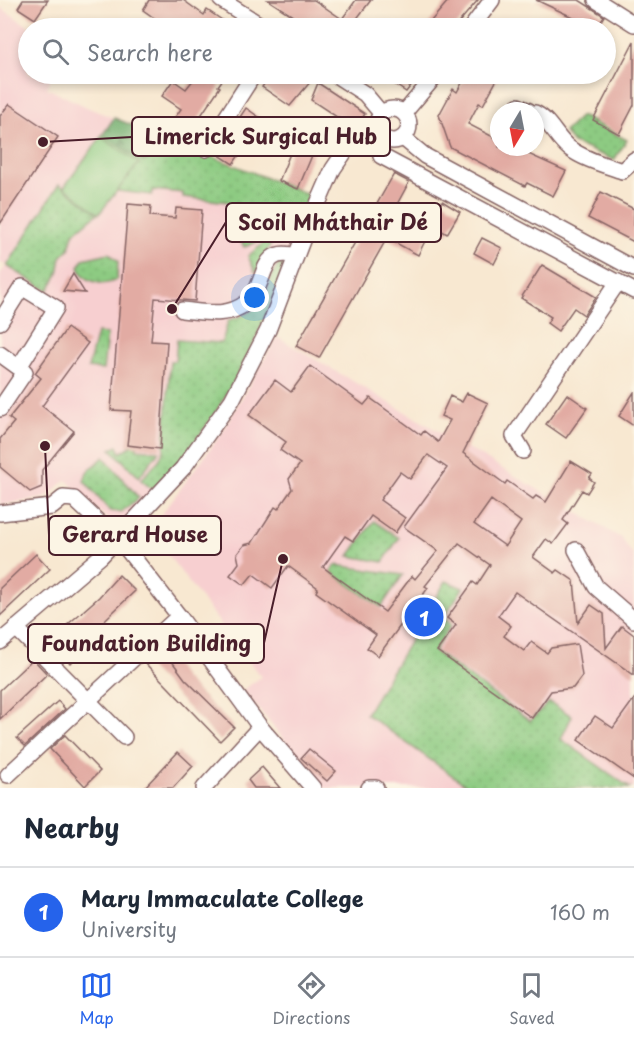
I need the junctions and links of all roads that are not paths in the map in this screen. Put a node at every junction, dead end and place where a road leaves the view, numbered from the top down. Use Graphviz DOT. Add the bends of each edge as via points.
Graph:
graph roads {
  1 [pos="221,0"];
  2 [pos="492,0"];
  3 [pos="596,0"];
  4 [pos="250,18"];
  5 [pos="478,18"];
  6 [pos="634,24"];
  7 [pos="248,84"];
  8 [pos="350,84"];
  9 [pos="429,84"];
  10 [pos="381,113"];
  11 [pos="404,113"];
  12 [pos="544,118"];
  13 [pos="379,134"];
  14 [pos="403,138"];
  15 [pos="206,149"];
  16 [pos="381,156"];
  17 [pos="634,160"];
  18 [pos="628,174"];
  19 [pos="494,195"];
  20 [pos="484,213"];
  21 [pos="296,256"];
  22 [pos="634,269"];
  23 [pos="618,282"];
  24 [pos="634,291"];
  25 [pos="182,310"];
  26 [pos="0,322"];
  27 [pos="0,354"];
  28 [pos="19,367"];
  29 [pos="0,409"];
  30 [pos="523,451"];
  31 [pos="0,513"];
  32 [pos="117,538"];
  33 [pos="576,550"];
  34 [pos="179,616"];
  35 [pos="634,620"];
  36 [pos="16,628"];
  37 [pos="0,642"];
  38 [pos="88,701"];
  39 [pos="260,727"];
  40 [pos="124,737"];
  41 [pos="8,775"];
  42 [pos="204,788"];
  43 [pos="313,788"];
  44 [pos="369,788"];
  45 [pos="376,788"];
  1 -- 4 [label="street"];
  2 -- 5 [label="street"];
  3 -- 6 [label="street"];
  7 -- 15 [label="street"];
  8 -- 10 [label="street" via="365,94"];
  9 -- 11 [label="street"];
  10 -- 11 [label="street" via="391,109"];
  10 -- 13 [label="street" via="377,123"];
  11 -- 14 [label="street" via="409,124"];
  12 -- 18 [label="street" via="568,148"];
  13 -- 14 [label="street" via="393,141"];
  13 -- 21 [label="street" via="346,150 333,169"];
  14 -- 19 [label="street" via="425,156"];
  16 -- 20 [label="street"];
  17 -- 18 [label="street"];
  19 -- 20 [label="street"];
  19 -- 22 [label="street"];
  20 -- 23 [label="street"];
  21 -- 25 [label="street" via="275,254 244,304 221,314"];
  21 -- 32 [label="street" via="268,330 232,400 183,468"];
  23 -- 24 [label="street"];
  23 -- 30 [label="street" via="514,436"];
  26 -- 28 [label="street" via="22,287 56,308"];
  27 -- 28 [label="street"];
  28 -- 29 [label="street" via="25,372"];
  31 -- 32 [label="street" via="52,507 63,498 74,499"];
  32 -- 34 [label="street"];
  32 -- 36 [label="street" via="79,576"];
  33 -- 35 [label="street" via="596,587"];
  34 -- 38 [label="street"];
  34 -- 39 [label="street"];
  36 -- 37 [label="street"];
  36 -- 38 [label="street"];
  38 -- 40 [label="street"];
  38 -- 41 [label="street"];
  39 -- 42 [label="street"];
  39 -- 43 [label="street"];
  44 -- 45 [label="street"];
}
